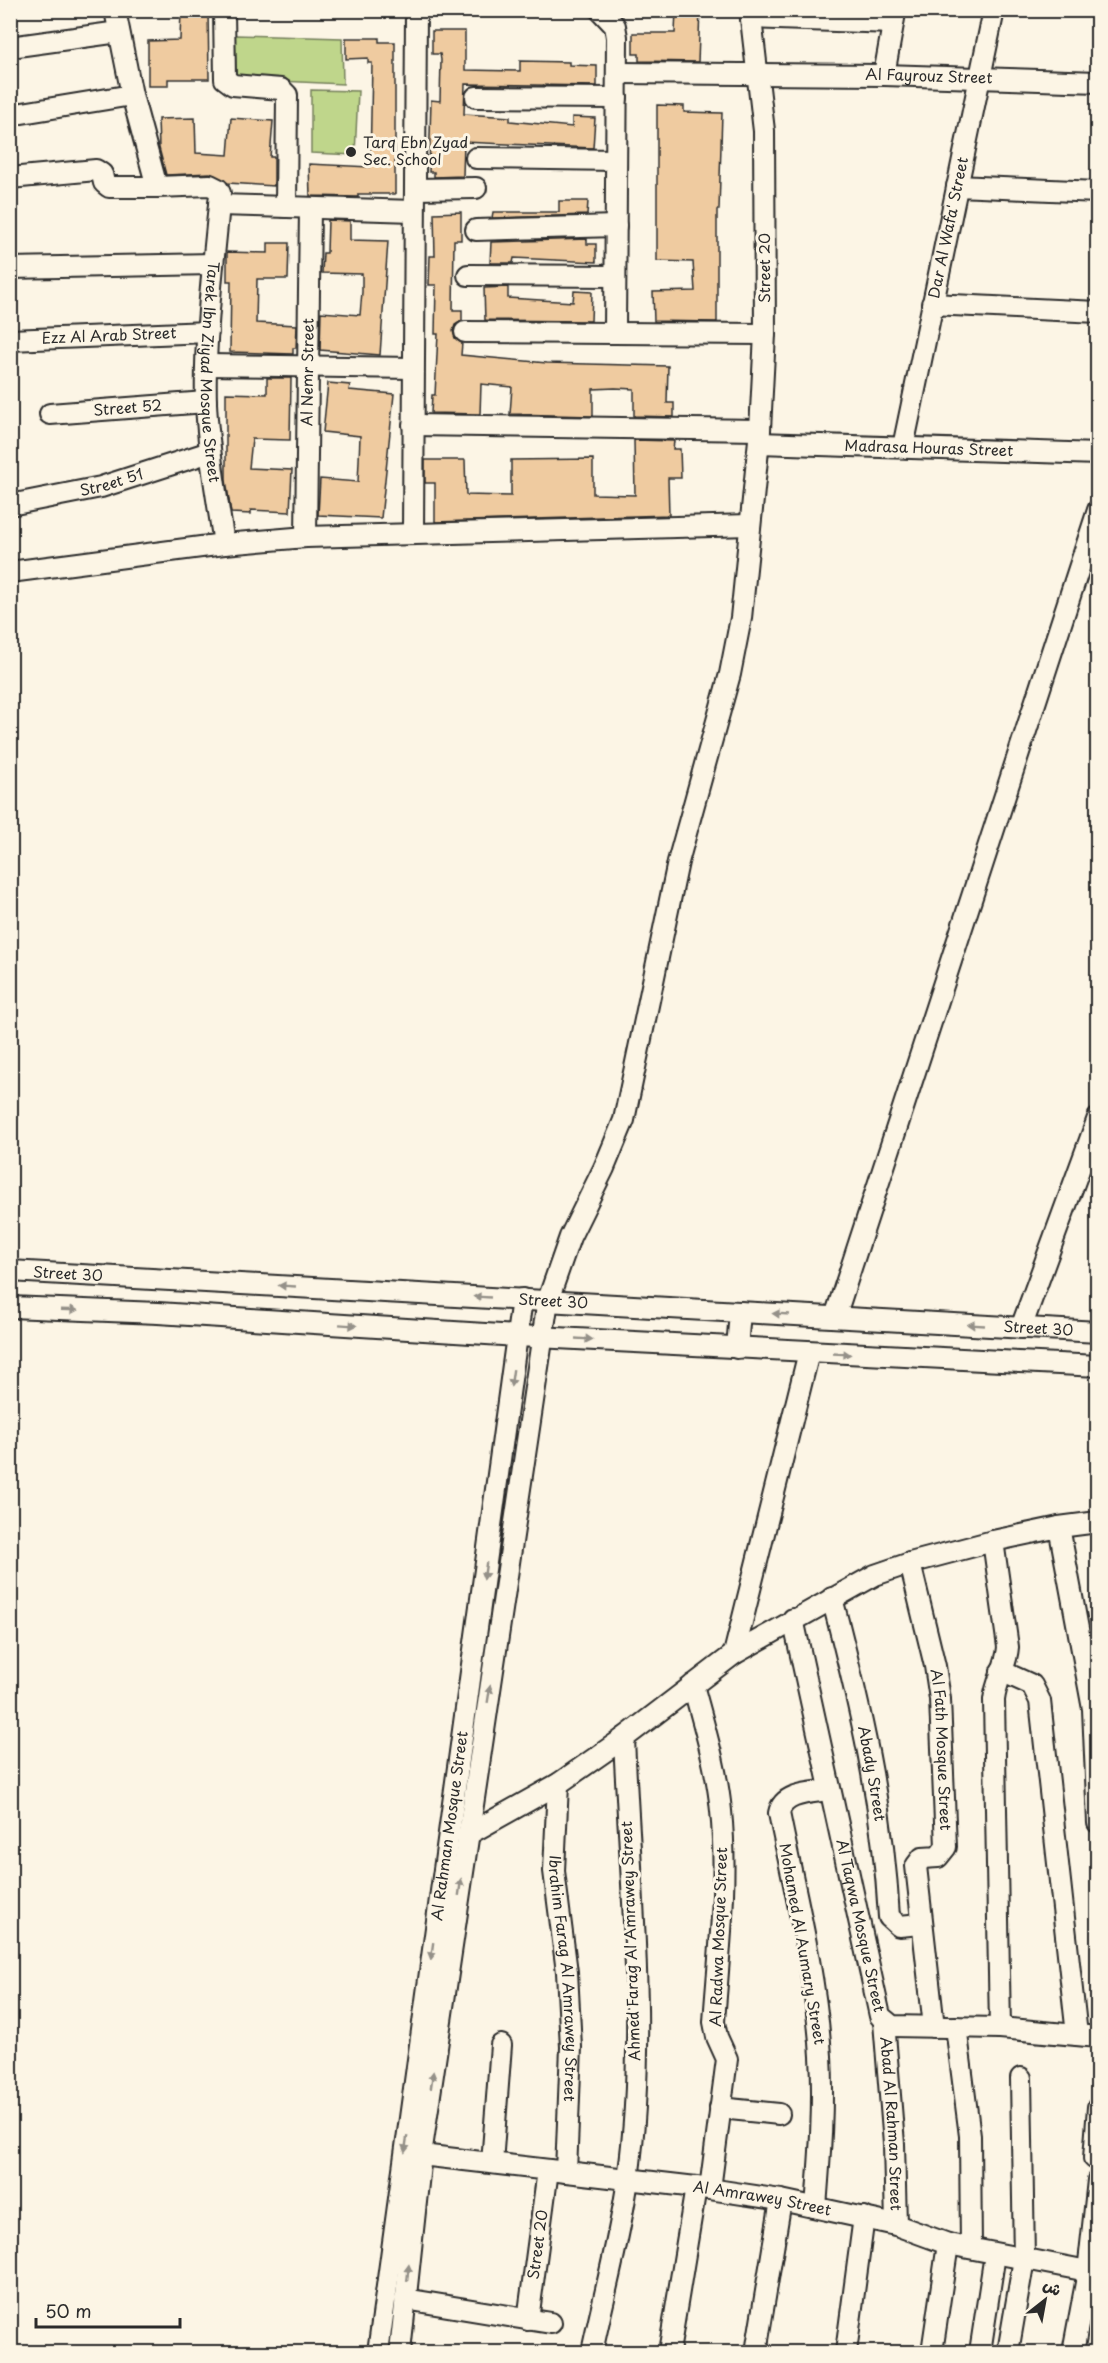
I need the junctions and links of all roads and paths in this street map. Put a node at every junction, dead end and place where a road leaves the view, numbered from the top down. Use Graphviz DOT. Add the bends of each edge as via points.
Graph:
graph roads {
  1 [pos="115,10"];
  2 [pos="224,10"];
  3 [pos="416,10"];
  4 [pos="600,10"];
  5 [pos="994,10"];
  6 [pos="751,14"];
  7 [pos="895,17"];
  8 [pos="119,32"];
  9 [pos="10,47"];
  10 [pos="617,73"];
  11 [pos="759,75"];
  12 [pos="884,75"];
  13 [pos="980,77"];
  14 [pos="1098,82"];
  15 [pos="132,94"];
  16 [pos="476,97"];
  17 [pos="616,98"];
  18 [pos="10,116"];
  19 [pos="476,158"];
  20 [pos="616,160"];
  21 [pos="10,178"];
  22 [pos="957,186"];
  23 [pos="157,187"];
  24 [pos="476,188"];
  25 [pos="415,189"];
  26 [pos="1098,192"];
  27 [pos="219,205"];
  28 [pos="286,207"];
  29 [pos="310,208"];
  30 [pos="414,212"];
  31 [pos="616,226"];
  32 [pos="476,231"];
  33 [pos="213,264"];
  34 [pos="10,268"];
  35 [pos="468,275"];
  36 [pos="615,276"];
  37 [pos="932,304"];
  38 [pos="1098,312"];
  39 [pos="208,332"];
  40 [pos="465,332"];
  41 [pos="615,333"];
  42 [pos="765,334"];
  43 [pos="10,340"];
  44 [pos="207,365"];
  45 [pos="308,367"];
  46 [pos="413,368"];
  47 [pos="206,402"];
  48 [pos="50,414"];
  49 [pos="413,425"];
  50 [pos="759,436"];
  51 [pos="903,447"];
  52 [pos="210,452"];
  53 [pos="1098,454"];
  54 [pos="10,505"];
  55 [pos="1098,510"];
  56 [pos="750,525"];
  57 [pos="413,533"];
  58 [pos="306,537"];
  59 [pos="224,544"];
  60 [pos="10,572"];
  61 [pos="1098,1118"];
  62 [pos="10,1270"];
  63 [pos="522,1299"];
  64 [pos="548,1300"];
  65 [pos="10,1307"];
  66 [pos="740,1312"];
  67 [pos="835,1317"];
  68 [pos="1021,1328"];
  69 [pos="1098,1332"];
  70 [pos="518,1336"];
  71 [pos="543,1337"];
  72 [pos="737,1348"];
  73 [pos="809,1352"];
  74 [pos="1098,1366"];
  75 [pos="1098,1522"];
  76 [pos="1059,1527"];
  77 [pos="993,1541"];
  78 [pos="910,1563"];
  79 [pos="832,1598"];
  80 [pos="794,1619"];
  81 [pos="734,1654"];
  82 [pos="1001,1671"];
  83 [pos="693,1685"];
  84 [pos="624,1738"];
  85 [pos="558,1784"];
  86 [pos="829,1790"];
  87 [pos="1098,1823"];
  88 [pos="467,1835"];
  89 [pos="921,1924"];
  90 [pos="884,2022"];
  91 [pos="934,2027"];
  92 [pos="956,2027"];
  93 [pos="1000,2028"];
  94 [pos="1077,2035"];
  95 [pos="1098,2037"];
  96 [pos="501,2045"];
  97 [pos="1022,2078"];
  98 [pos="1098,2107"];
  99 [pos="720,2108"];
  100 [pos="779,2114"];
  101 [pos="421,2155"];
  102 [pos="1098,2161"];
  103 [pos="492,2163"];
  104 [pos="557,2171"];
  105 [pos="628,2179"];
  106 [pos="1098,2180"];
  107 [pos="703,2188"];
  108 [pos="781,2200"];
  109 [pos="816,2207"];
  110 [pos="864,2217"];
  111 [pos="896,2225"];
  112 [pos="948,2244"];
  113 [pos="970,2248"];
  114 [pos="995,2254"];
  115 [pos="1024,2259"];
  116 [pos="1093,2273"];
  117 [pos="405,2299"];
  118 [pos="528,2320"];
  119 [pos="551,2324"];
  120 [pos="378,2352"];
  121 [pos="400,2352"];
  122 [pos="592,2352"];
  123 [pos="669,2352"];
  124 [pos="756,2352"];
  125 [pos="846,2352"];
  126 [pos="932,2352"];
  127 [pos="980,2352"];
  128 [pos="1008,2352"];
  129 [pos="1073,2352"];
  1 -- 8 [label="street"];
  2 -- 28 [label="street" via="225,79 233,85 281,89 287,95"];
  3 -- 25 [label="street"];
  4 -- 10 [label="street" via="615,26"];
  5 -- 13 [label="street, Dar Al Wafa' Street"];
  6 -- 7 [label="street"];
  6 -- 11 [label="street, Street 20"];
  7 -- 12 [label="street"];
  8 -- 9 [label="street"];
  8 -- 15 [label="street"];
  10 -- 11 [label="street, Al Fayrouz Street"];
  10 -- 17 [label="street"];
  11 -- 12 [label="street, Al Fayrouz Street"];
  11 -- 42 [label="street, Street 20" via="766,186"];
  12 -- 13 [label="street, Al Fayrouz Street"];
  13 -- 14 [label="street, Al Fayrouz Street"];
  13 -- 22 [label="street, Dar Al Wafa' Street"];
  15 -- 18 [label="street"];
  15 -- 23 [label="street"];
  16 -- 17 [label="street"];
  17 -- 20 [label="street"];
  19 -- 20 [label="street"];
  20 -- 31 [label="street"];
  21 -- 23 [label="street" via="96,170 109,187"];
  22 -- 26 [label="street"];
  22 -- 37 [label="street, Dar Al Wafa' Street"];
  23 -- 27 [label="street" via="215,186 220,193"];
  24 -- 25 [label="street"];
  25 -- 30 [label="street"];
  27 -- 28 [label="street"];
  27 -- 33 [label="street, Tarek Ibn Ziyad Mosque Street"];
  28 -- 29 [label="street"];
  29 -- 30 [label="street"];
  29 -- 45 [label="street, Al Nemr Street"];
  30 -- 46 [label="street"];
  31 -- 32 [label="street"];
  31 -- 36 [label="street"];
  33 -- 34 [label="street"];
  33 -- 39 [label="street, Tarek Ibn Ziyad Mosque Street"];
  35 -- 36 [label="street"];
  36 -- 41 [label="street"];
  37 -- 38 [label="street"];
  37 -- 51 [label="street, Dar Al Wafa' Street"];
  39 -- 43 [label="street, Ezz Al Arab Street"];
  39 -- 44 [label="street, Tarek Ibn Ziyad Mosque Street"];
  40 -- 41 [label="street"];
  41 -- 42 [label="street"];
  42 -- 50 [label="street, Street 20"];
  44 -- 45 [label="street"];
  44 -- 47 [label="street, Tarek Ibn Ziyad Mosque Street"];
  45 -- 46 [label="street"];
  45 -- 58 [label="street, Al Nemr Street"];
  46 -- 49 [label="street"];
  47 -- 48 [label="street, Street 52"];
  47 -- 52 [label="street, Tarek Ibn Ziyad Mosque Street"];
  49 -- 50 [label="street, Madrasa Houras Street"];
  49 -- 57 [label="street"];
  50 -- 51 [label="street, Madrasa Houras Street"];
  50 -- 56 [label="street, Street 20"];
  51 -- 53 [label="street, Madrasa Houras Street"];
  52 -- 54 [label="street, Street 51" via="101,487"];
  52 -- 59 [label="street, Tarek Ibn Ziyad Mosque Street"];
  55 -- 67 [label="street"];
  56 -- 57 [label="street"];
  56 -- 64 [label="street, Street 20" via="741,618 730,674 678,862 624,1120 570,1237"];
  57 -- 58 [label="street"];
  58 -- 59 [label="street"];
  59 -- 60 [label="street"];
  61 -- 68 [label="street"];
  63 -- 62 [label="street, Street 30, one-way"];
  63 -- 64 [label="street, Street 30"];
  63 -- 70 [label="street, Al Rahman Mosque Street"];
  64 -- 66 [label="street, Street 30"];
  64 -- 71 [label="street, Al Rahman Mosque Street"];
  65 -- 70 [label="street, one-way"];
  67 -- 66 [label="street, Street 30, one-way"];
  66 -- 72 [label="street"];
  68 -- 67 [label="street, Street 30, one-way"];
  68 -- 69 [label="street, Street 30"];
  70 -- 71 [label="street"];
  70 -- 120 [label="street, Al Rahman Mosque Street, one-way"];
  71 -- 72 [label="street, one-way"];
  88 -- 71 [label="street, Al Rahman Mosque Street, one-way"];
  72 -- 73 [label="street"];
  73 -- 74 [label="street, one-way"];
  73 -- 81 [label="street"];
  75 -- 76 [label="street"];
  76 -- 77 [label="street"];
  76 -- 87 [label="street" via="1093,1709"];
  77 -- 78 [label="street"];
  77 -- 82 [label="street" via="1008,1647"];
  78 -- 79 [label="street" via="875,1575"];
  78 -- 89 [label="street, Al Fath Mosque Street" via="940,1698 946,1840 938,1857 922,1858 917,1863"];
  79 -- 80 [label="street"];
  79 -- 89 [label="street, Abady Street" via="871,1753 882,1820 889,1917 899,1926"];
  80 -- 81 [label="street"];
  80 -- 86 [label="street, Al Taqwa Mosque Street"];
  81 -- 83 [label="street"];
  82 -- 93 [label="street" via="994,1700"];
  82 -- 94 [label="street" via="1032,1685 1040,1701"];
  83 -- 84 [label="street"];
  83 -- 99 [label="street, Al Radwa Mosque Street" via="713,1764 724,1854 714,2022 727,2060"];
  84 -- 85 [label="street"];
  84 -- 105 [label="street, Ahmed Farag Al Amrawey Street" via="636,1999"];
  85 -- 88 [label="street"];
  85 -- 104 [label="street, Ibrahim Farag Al Amrawey Street" via="554,1871 570,2019"];
  86 -- 90 [label="street, Al Taqwa Mosque Street"];
  86 -- 109 [label="street, Mohamed Al Aumary Street" via="788,1798 780,1807 814,1994 821,2055 822,2117"];
  101 -- 88 [label="street, Al Rahman Mosque Street, one-way"];
  89 -- 91 [label="street, Al Fath Mosque Street"];
  90 -- 91 [label="street, Al Taqwa Mosque Street" via="892,2026"];
  90 -- 111 [label="street, Abad Al Rahman Street"];
  91 -- 92 [label="street, Al Taqwa Mosque Street"];
  92 -- 93 [label="street, Al Taqwa Mosque Street"];
  92 -- 113 [label="street" via="970,2136"];
  93 -- 94 [label="street, Al Taqwa Mosque Street"];
  94 -- 95 [label="street, Al Taqwa Mosque Street"];
  96 -- 103 [label="street"];
  97 -- 115 [label="street"];
  98 -- 102 [label="street" via="1094,2158"];
  99 -- 100 [label="street"];
  99 -- 107 [label="street, Al Radwa Mosque Street"];
  101 -- 103 [label="street, Al Amrawey Street"];
  117 -- 101 [label="street, Al Rahman Mosque Street, one-way"];
  103 -- 104 [label="street, Al Amrawey Street"];
  104 -- 105 [label="street, Al Amrawey Street"];
  104 -- 118 [label="street, Street 20"];
  105 -- 107 [label="street, Al Amrawey Street"];
  105 -- 122 [label="street, Ahmed Farag Al Amrawey Street"];
  106 -- 116 [label="street"];
  107 -- 108 [label="street, Al Amrawey Street"];
  107 -- 123 [label="street, Al Radwa Mosque Street"];
  108 -- 109 [label="street, Al Amrawey Street"];
  108 -- 124 [label="street"];
  109 -- 110 [label="street, Al Amrawey Street"];
  110 -- 111 [label="street, Al Amrawey Street"];
  110 -- 125 [label="street"];
  111 -- 112 [label="street, Al Amrawey Street"];
  112 -- 113 [label="street, Al Amrawey Street"];
  112 -- 126 [label="street"];
  113 -- 114 [label="street, Al Amrawey Street"];
  114 -- 115 [label="street, Al Amrawey Street"];
  114 -- 127 [label="street"];
  115 -- 116 [label="street, Al Amrawey Street"];
  115 -- 128 [label="street"];
  116 -- 129 [label="street"];
  117 -- 118 [label="street"];
  117 -- 121 [label="street, Al Rahman Mosque Street"];
  118 -- 119 [label="street"];
}
